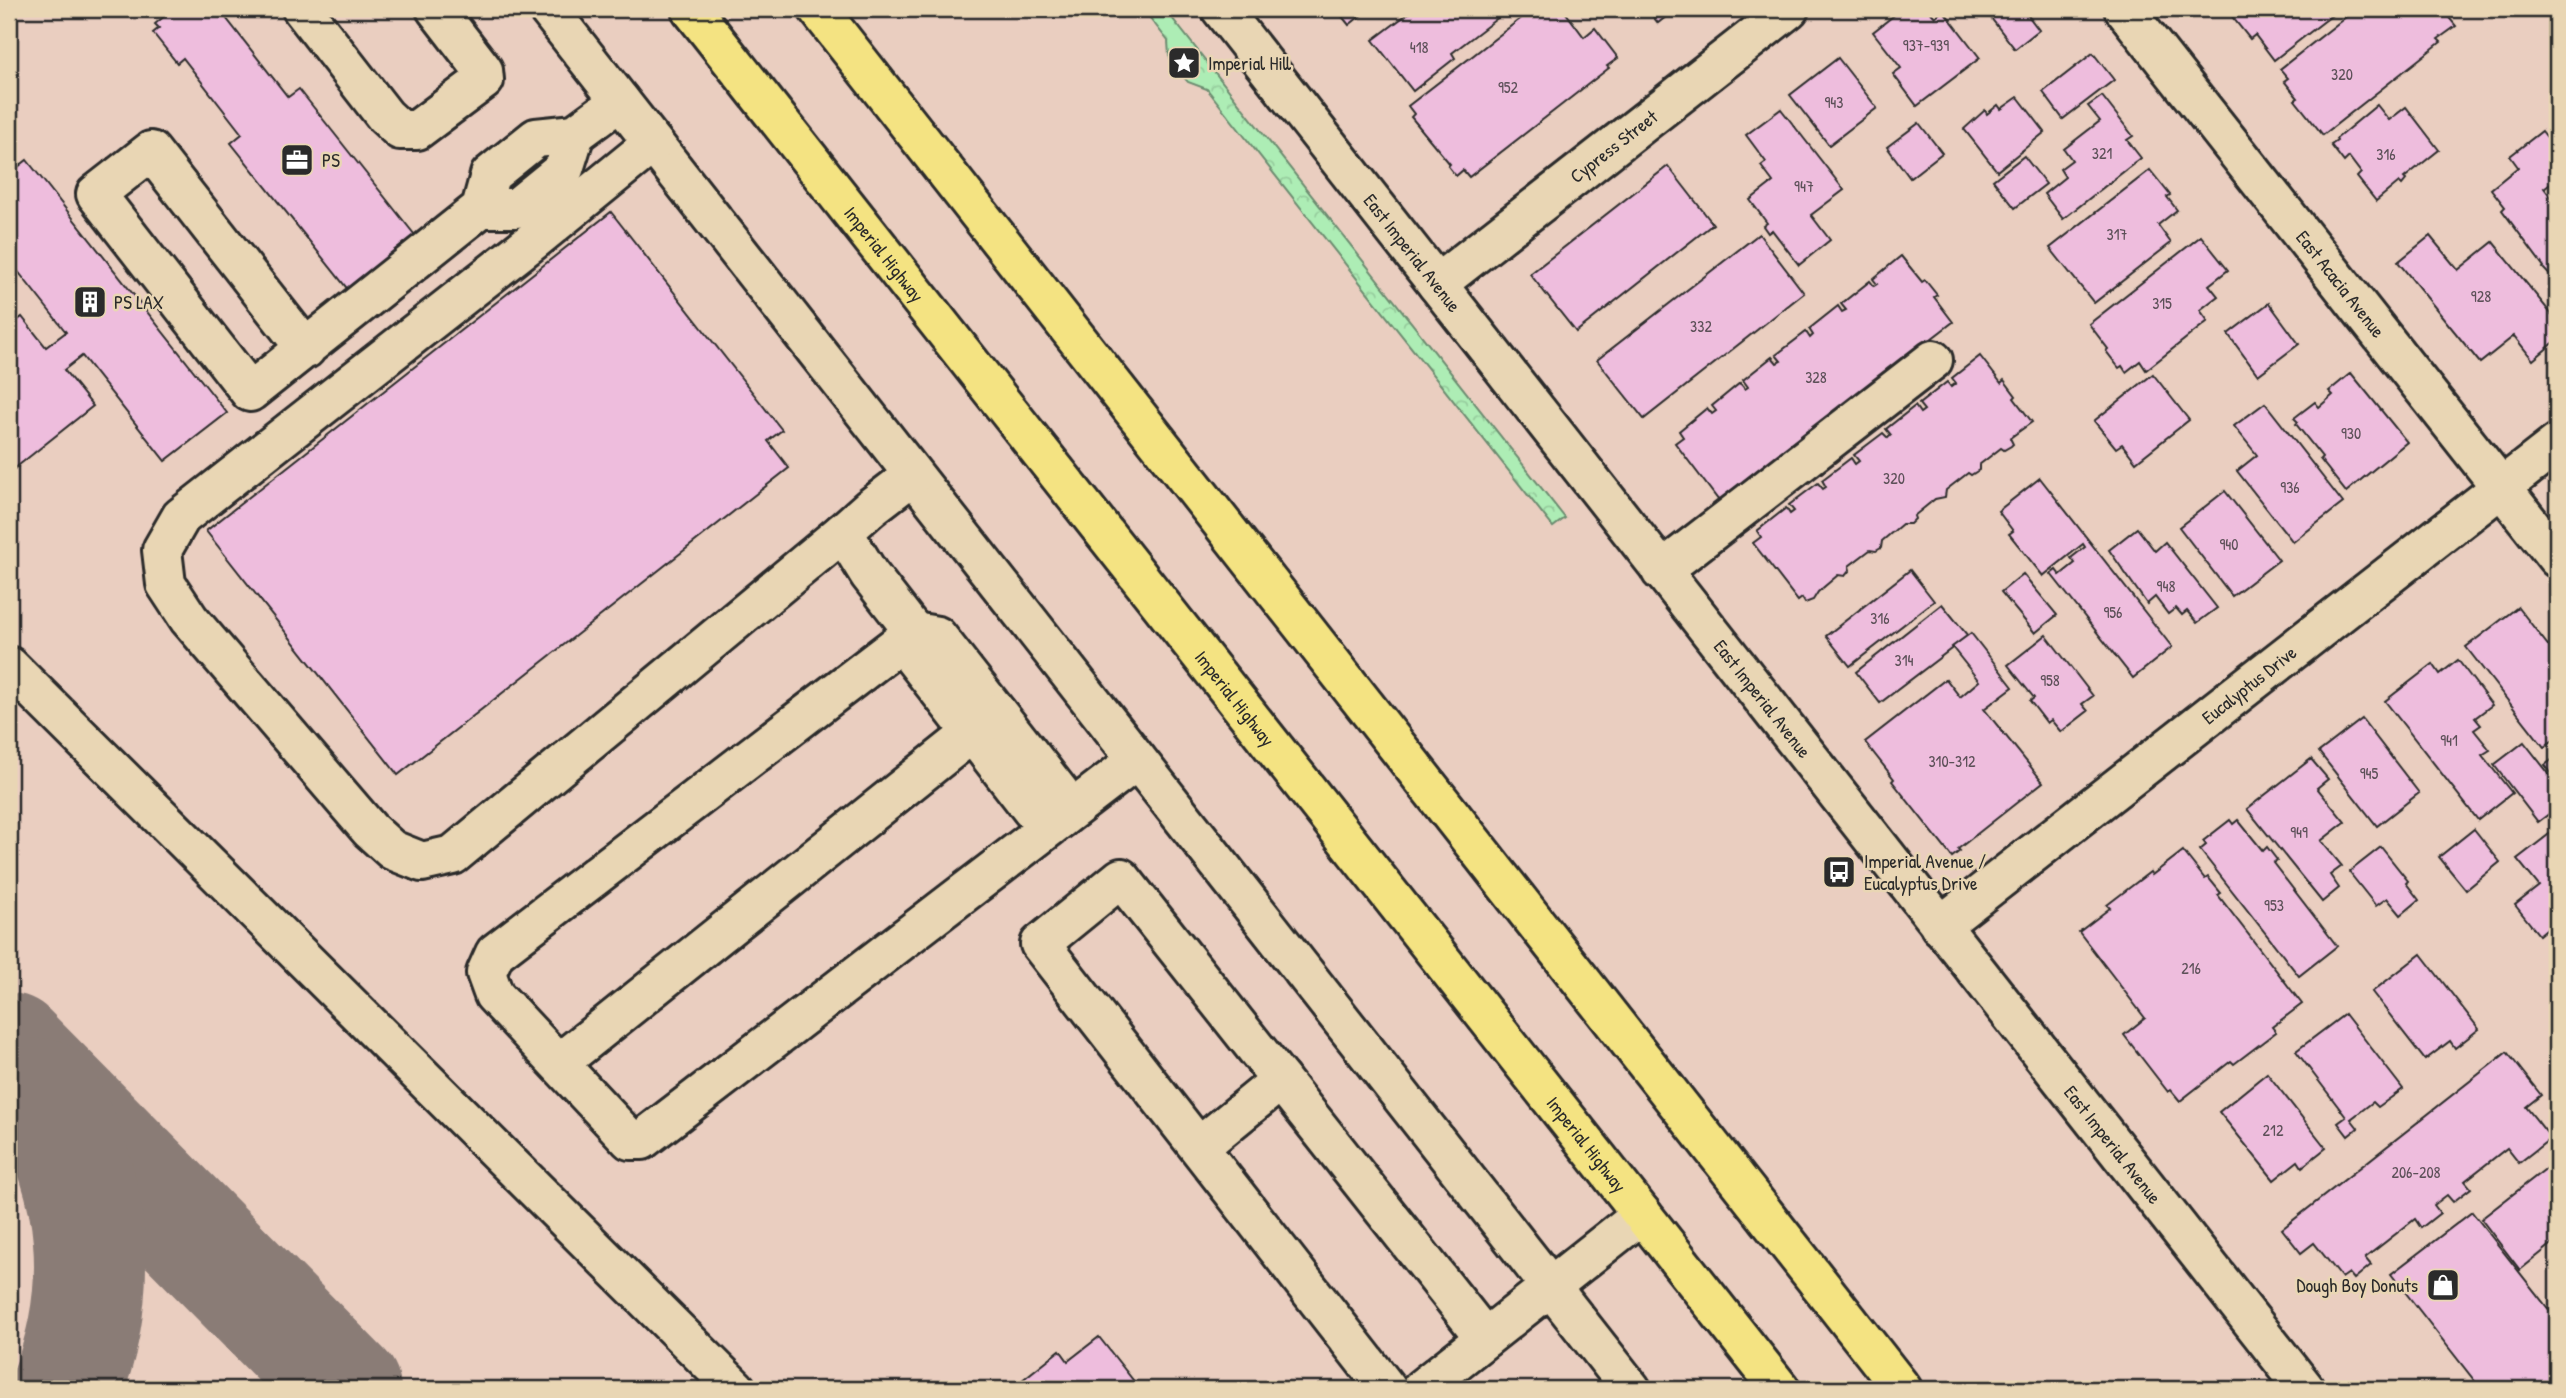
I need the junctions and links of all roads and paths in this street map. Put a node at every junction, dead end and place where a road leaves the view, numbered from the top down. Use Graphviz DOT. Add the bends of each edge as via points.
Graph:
graph roads {
  1 [pos="302,9"];
  2 [pos="436,9"];
  3 [pos="548,9"];
  4 [pos="691,9"];
  5 [pos="818,9"];
  6 [pos="1221,9"];
  7 [pos="1789,9"];
  8 [pos="2124,9"];
  9 [pos="620,101"];
  10 [pos="653,143"];
  11 [pos="1437,284"];
  12 [pos="306,349"];
  13 [pos="1933,360"];
  14 [pos="2557,444"];
  15 [pos="913,475"];
  16 [pos="2502,487"];
  17 [pos="843,532"];
  18 [pos="2557,558"];
  19 [pos="1661,571"];
  20 [pos="914,632"];
  21 [pos="9,666"];
  22 [pos="985,723"];
  23 [pos="1137,760"];
  24 [pos="1060,819"];
  25 [pos="1940,926"];
  26 [pos="559,1063"];
  27 [pos="1280,1080"];
  28 [pos="1199,1147"];
  29 [pos="1642,1214"];
  30 [pos="1551,1287"];
  31 [pos="1485,1338"];
  32 [pos="736,1389"];
  33 [pos="1387,1389"];
  34 [pos="1421,1389"];
  35 [pos="1632,1389"];
  36 [pos="1780,1389"];
  37 [pos="1902,1389"];
  38 [pos="2305,1389"];
  1 -- 2 [label="street" via="400,130 417,130 484,80 483,70"];
  3 -- 9 [label="street"];
  4 -- 29 [label="main road, Imperial Highway"];
  5 -- 37 [label="main road"];
  6 -- 11 [label="street, East Imperial Avenue"];
  7 -- 11 [label="street, Cypress Street"];
  8 -- 16 [label="street, East Acacia Avenue"];
  9 -- 10 [label="street"];
  9 -- 12 [label="street" via="575,134 536,138 490,174 481,208"];
  10 -- 15 [label="street"];
  10 -- 17 [label="street" via="181,517 162,550 166,584 189,619 370,830 392,850 422,862 453,855"];
  11 -- 19 [label="street, East Imperial Avenue"];
  12 -- 12 [label="street" via="151,151 96,194 250,392"];
  13 -- 19 [label="street"];
  14 -- 16 [label="street, Eucalyptus Drive"];
  15 -- 17 [label="street"];
  15 -- 23 [label="street"];
  16 -- 18 [label="street, East Acacia Avenue"];
  16 -- 25 [label="street, Eucalyptus Drive"];
  17 -- 20 [label="street"];
  19 -- 25 [label="street, East Imperial Avenue"];
  20 -- 22 [label="street" via="937,636"];
  20 -- 26 [label="street" via="495,953 486,973 494,995"];
  21 -- 32 [label="street"];
  22 -- 24 [label="street" via="1060,793"];
  22 -- 26 [label="street"];
  23 -- 24 [label="street"];
  23 -- 30 [label="street"];
  24 -- 26 [label="street" via="642,1140 630,1140"];
  25 -- 38 [label="street, East Imperial Avenue"];
  27 -- 28 [label="street"];
  27 -- 28 [label="street" via="1121,878 1040,944"];
  27 -- 31 [label="street"];
  28 -- 33 [label="street"];
  29 -- 30 [label="street"];
  29 -- 36 [label="main road, Imperial Highway"];
  30 -- 31 [label="street"];
  30 -- 35 [label="street"];
  31 -- 34 [label="street"];
}
